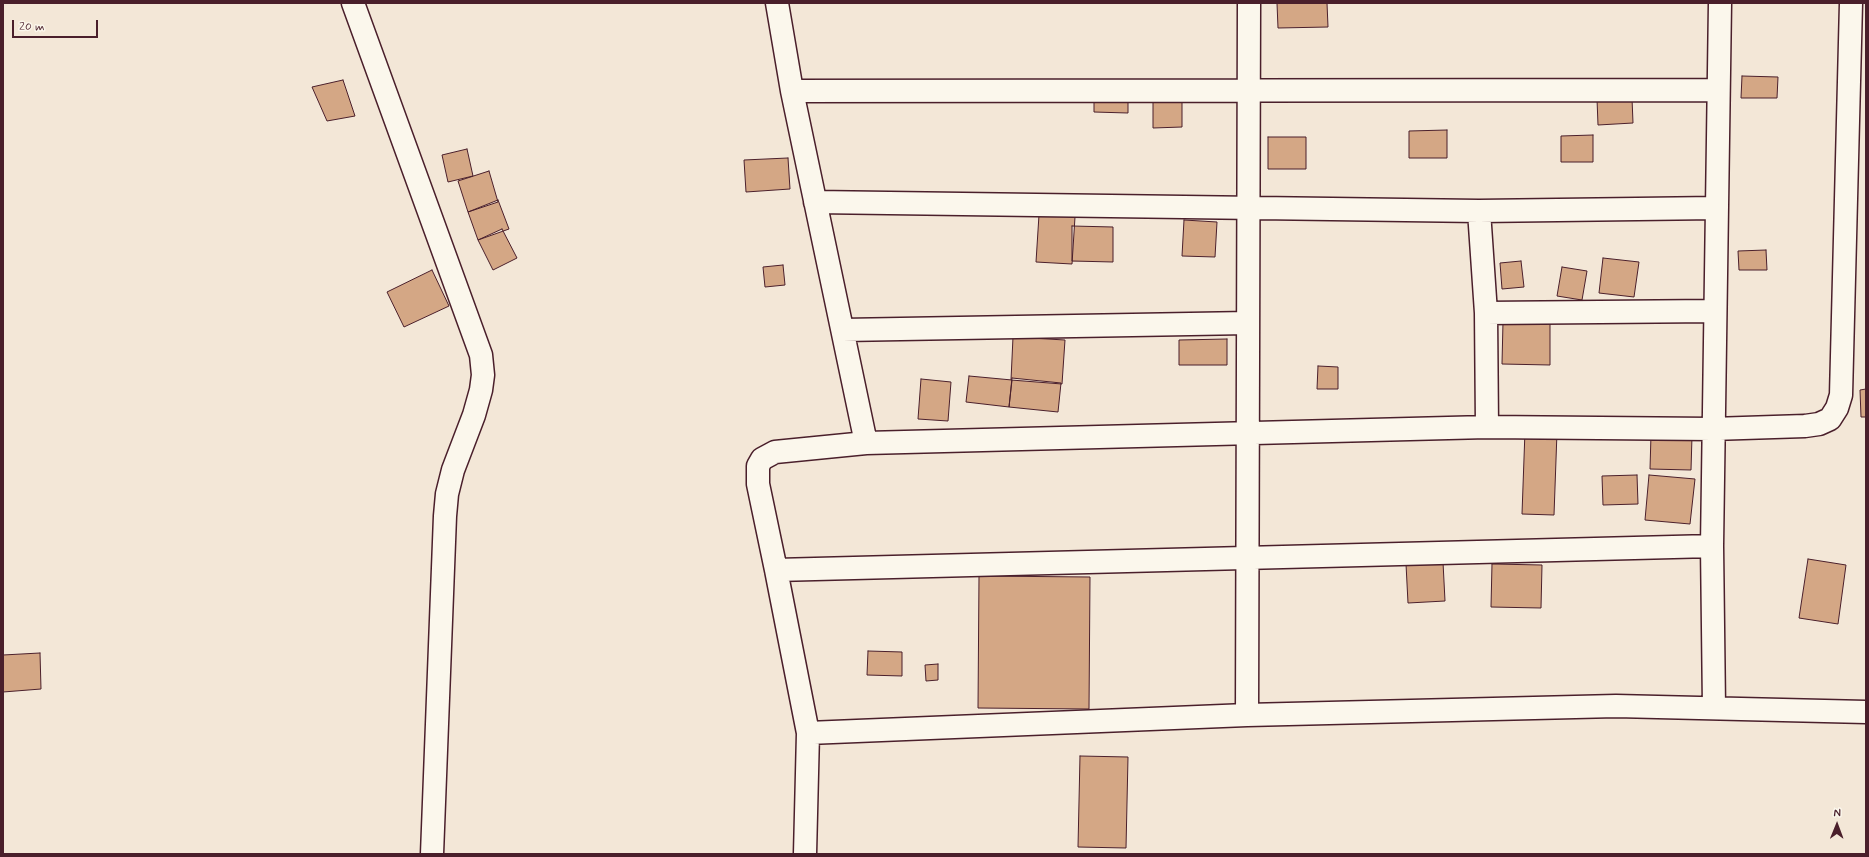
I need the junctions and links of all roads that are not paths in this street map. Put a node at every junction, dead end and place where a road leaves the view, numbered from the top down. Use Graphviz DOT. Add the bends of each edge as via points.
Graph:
graph roads {
  1 [pos="353,3"];
  2 [pos="777,3"];
  3 [pos="1249,3"];
  4 [pos="1720,3"];
  5 [pos="1851,3"];
  6 [pos="1249,90"];
  7 [pos="1718,90"];
  8 [pos="792,91"];
  9 [pos="815,202"];
  10 [pos="1249,208"];
  11 [pos="1716,208"];
  12 [pos="1479,210"];
  13 [pos="1714,311"];
  14 [pos="1486,313"];
  15 [pos="1248,323"];
  16 [pos="843,330"];
  17 [pos="1487,427"];
  18 [pos="1712,429"];
  19 [pos="1248,432"];
  20 [pos="866,443"];
  21 [pos="1712,546"];
  22 [pos="1248,558"];
  23 [pos="776,570"];
  24 [pos="1714,708"];
  25 [pos="1866,712"];
  26 [pos="1247,715"];
  27 [pos="808,734"];
  28 [pos="432,854"];
  29 [pos="805,854"];
  1 -- 28 [label="street" via="481,355 483,375 482,390 453,470 446,501"];
  2 -- 8 [label="street"];
  3 -- 6 [label="street"];
  4 -- 7 [label="street"];
  5 -- 18 [label="street" via="1841,395 1837,408 1830,419 1819,424"];
  6 -- 7 [label="street"];
  6 -- 8 [label="street"];
  6 -- 10 [label="street"];
  7 -- 11 [label="street"];
  8 -- 9 [label="street"];
  9 -- 10 [label="street"];
  9 -- 16 [label="street"];
  10 -- 12 [label="street"];
  10 -- 15 [label="street"];
  11 -- 12 [label="street"];
  11 -- 13 [label="street"];
  12 -- 14 [label="street"];
  13 -- 14 [label="street"];
  13 -- 18 [label="street"];
  14 -- 17 [label="street"];
  15 -- 16 [label="street"];
  15 -- 19 [label="street"];
  16 -- 20 [label="street"];
  17 -- 18 [label="street"];
  17 -- 19 [label="street"];
  18 -- 21 [label="street"];
  19 -- 20 [label="street"];
  19 -- 22 [label="street"];
  20 -- 23 [label="street" via="775,452 762,459 758,466 758,484"];
  21 -- 22 [label="street"];
  21 -- 24 [label="street"];
  22 -- 23 [label="street"];
  22 -- 26 [label="street"];
  23 -- 27 [label="street"];
  24 -- 25 [label="street"];
  24 -- 26 [label="street" via="1616,706"];
  26 -- 27 [label="street"];
  27 -- 29 [label="street"];
}
